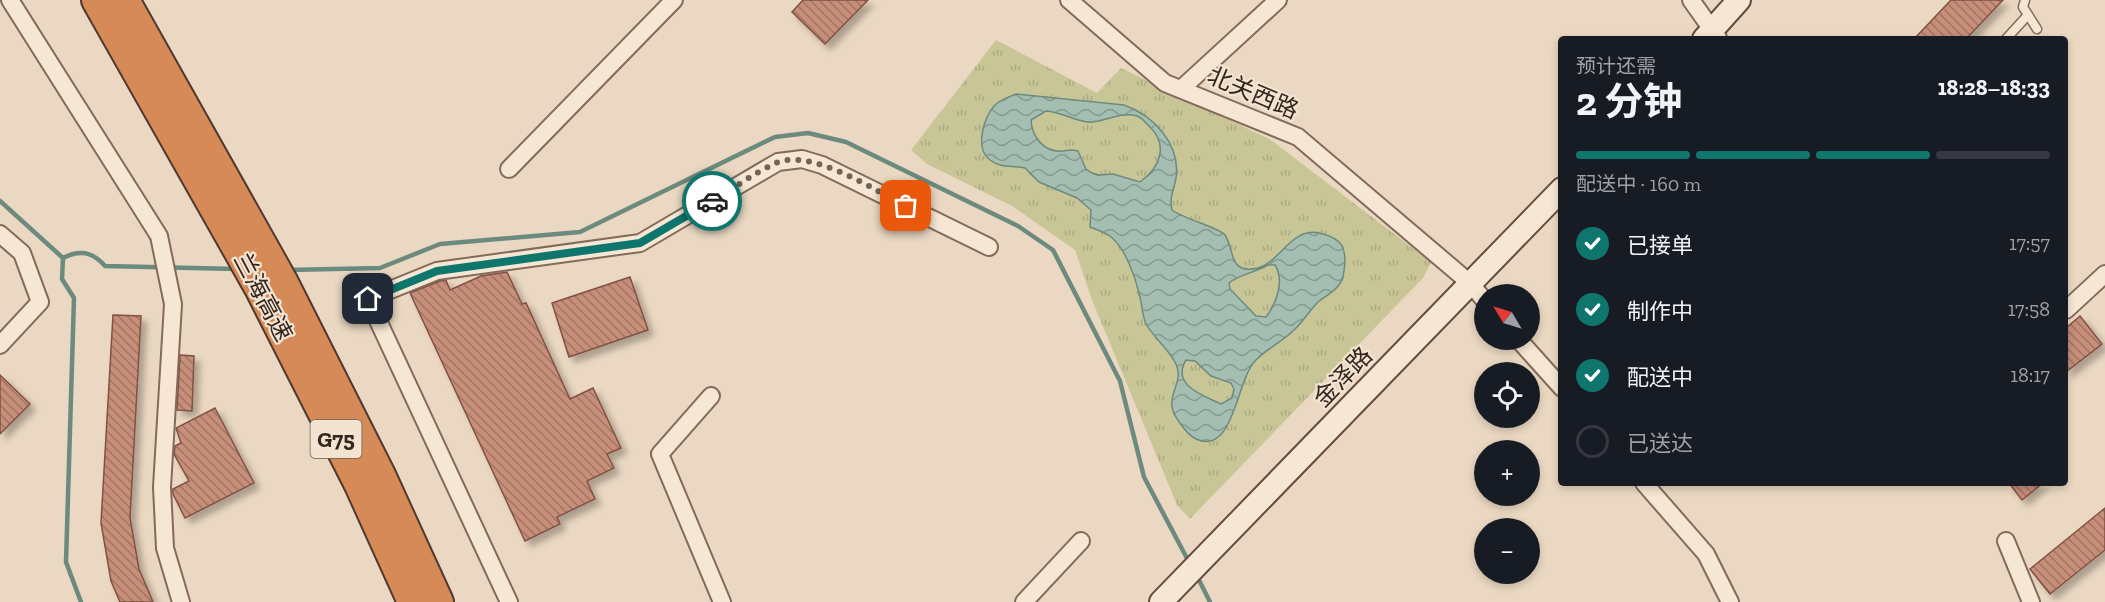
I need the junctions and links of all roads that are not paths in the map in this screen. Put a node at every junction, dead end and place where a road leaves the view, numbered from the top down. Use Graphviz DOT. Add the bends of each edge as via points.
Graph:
graph roads {
  1 [pos="10,0"];
  2 [pos="96,0"];
  3 [pos="125,0"];
  4 [pos="674,0"];
  5 [pos="1069,0"];
  6 [pos="1278,0"];
  7 [pos="1691,0"];
  8 [pos="1739,0"];
  9 [pos="2025,0"];
  10 [pos="2027,16"];
  11 [pos="2037,29"];
  12 [pos="1712,36"];
  13 [pos="2009,36"];
  14 [pos="1180,89"];
  15 [pos="509,169"];
  16 [pos="1558,194"];
  17 [pos="0,234"];
  18 [pos="247,240"];
  19 [pos="989,247"];
  20 [pos="2105,274"];
  21 [pos="1485,284"];
  22 [pos="1474,290"];
  23 [pos="1474,297"];
  24 [pos="2068,308"];
  25 [pos="0,345"];
  26 [pos="1528,350"];
  27 [pos="1558,384"];
  28 [pos="711,396"];
  29 [pos="1647,486"];
  30 [pos="2006,541"];
  31 [pos="1081,542"];
  32 [pos="181,602"];
  33 [pos="412,602"];
  34 [pos="439,602"];
  35 [pos="509,602"];
  36 [pos="722,602"];
  37 [pos="1024,602"];
  38 [pos="1161,602"];
  39 [pos="1731,602"];
  40 [pos="2031,602"];
  1 -- 32 [label="street" via="159,236 173,304 162,487 165,548"];
  2 -- 18 [label="highway, 兰海高速 / G75"];
  3 -- 18 [label="highway, 兰海高速 / G75"];
  4 -- 15 [label="street"];
  5 -- 14 [label="street, 北关西路" via="1165,83"];
  6 -- 14 [label="street"];
  7 -- 12 [label="street"];
  8 -- 12 [label="main road"];
  9 -- 10 [label="lane"];
  10 -- 11 [label="lane"];
  10 -- 13 [label="lane"];
  14 -- 22 [label="street, 北关西路" via="1298,137"];
  16 -- 21 [label="main road, 金泽路"];
  17 -- 25 [label="street" via="22,253 40,302"];
  18 -- 33 [label="highway, 兰海高速 / G75" via="254,279 359,485"];
  18 -- 34 [label="highway, 兰海高速 / G75" via="283,281 381,475"];
  19 -- 35 [label="street" via="822,165 802,159 778,162 640,243 437,271 368,299"];
  20 -- 24 [label="street"];
  23 -- 38 [label="main road, 金泽路"];
  26 -- 27 [label="street"];
  28 -- 36 [label="street" via="660,454"];
  29 -- 39 [label="street" via="1706,554"];
  30 -- 40 [label="street"];
  31 -- 37 [label="street"];
}
